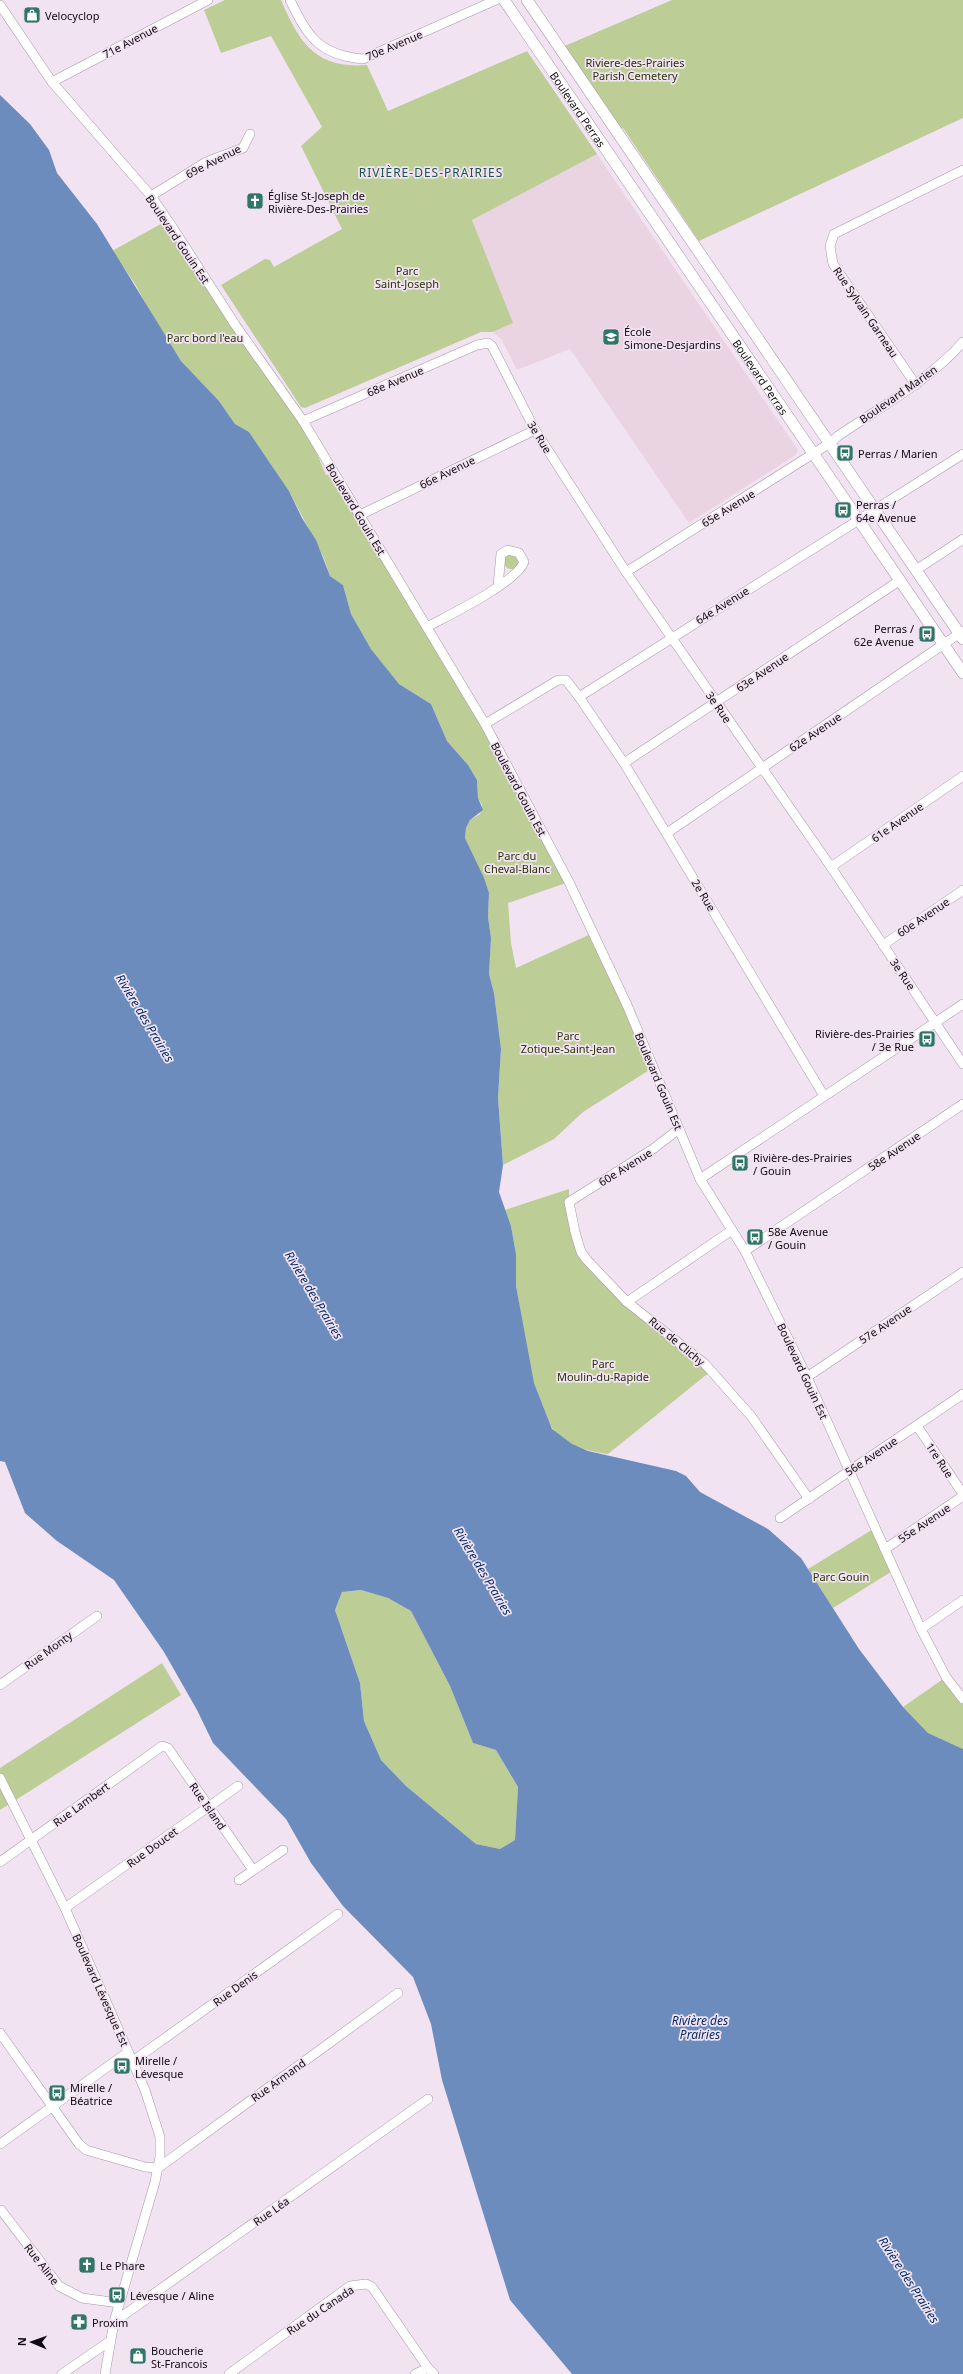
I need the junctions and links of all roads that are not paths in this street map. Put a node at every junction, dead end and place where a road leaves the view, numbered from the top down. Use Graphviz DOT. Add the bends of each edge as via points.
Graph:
graph roads {
  1 [pos="208,0"];
  2 [pos="290,0"];
  3 [pos="496,0"];
  4 [pos="504,0"];
  5 [pos="527,0"];
  6 [pos="0,5"];
  7 [pos="52,82"];
  8 [pos="250,134"];
  9 [pos="963,170"];
  10 [pos="151,196"];
  11 [pos="963,342"];
  12 [pos="488,343"];
  13 [pos="916,385"];
  14 [pos="303,421"];
  15 [pos="535,430"];
  16 [pos="830,443"];
  17 [pos="814,454"];
  18 [pos="963,454"];
  19 [pos="874,508"];
  20 [pos="360,515"];
  21 [pos="858,519"];
  22 [pos="963,539"];
  23 [pos="916,570"];
  24 [pos="626,572"];
  25 [pos="899,581"];
  26 [pos="498,586"];
  27 [pos="427,627"];
  28 [pos="962,635"];
  29 [pos="671,638"];
  30 [pos="943,645"];
  31 [pos="963,673"];
  32 [pos="579,697"];
  33 [pos="715,702"];
  34 [pos="485,724"];
  35 [pos="624,764"];
  36 [pos="762,769"];
  37 [pos="963,776"];
  38 [pos="667,833"];
  39 [pos="831,867"];
  40 [pos="963,890"];
  41 [pos="883,945"];
  42 [pos="963,1004"];
  43 [pos="935,1023"];
  44 [pos="963,1064"];
  45 [pos="824,1096"];
  46 [pos="963,1104"];
  47 [pos="679,1129"];
  48 [pos="700,1179"];
  49 [pos="569,1202"];
  50 [pos="732,1230"];
  51 [pos="745,1251"];
  52 [pos="963,1272"];
  53 [pos="627,1302"];
  54 [pos="807,1377"];
  55 [pos="963,1394"];
  56 [pos="917,1426"];
  57 [pos="849,1472"];
  58 [pos="963,1495"];
  59 [pos="809,1499"];
  60 [pos="780,1518"];
  61 [pos="885,1549"];
  62 [pos="963,1600"];
  63 [pos="97,1616"];
  64 [pos="921,1629"];
  65 [pos="0,1685"];
  66 [pos="963,1699"];
  67 [pos="162,1746"];
  68 [pos="0,1778"];
  69 [pos="238,1786"];
  70 [pos="208,1806"];
  71 [pos="32,1839"];
  72 [pos="283,1850"];
  73 [pos="0,1862"];
  74 [pos="253,1870"];
  75 [pos="239,1880"];
  76 [pos="65,1908"];
  77 [pos="338,1914"];
  78 [pos="398,1993"];
  79 [pos="0,2033"];
  80 [pos="128,2052"];
  81 [pos="132,2062"];
  82 [pos="428,2099"];
  83 [pos="52,2106"];
  84 [pos="0,2144"];
  85 [pos="158,2168"];
  86 [pos="1,2210"];
  87 [pos="119,2303"];
  88 [pos="114,2322"];
  89 [pos="110,2341"];
  90 [pos="431,2371"];
  91 [pos="62,2374"];
  92 [pos="105,2374"];
  93 [pos="229,2374"];
  94 [pos="415,2374"];
  1 -- 7 [label="street, 71e Avenue"];
  2 -- 3 [label="street, 70e Avenue" via="304,29 314,42 346,58 363,59"];
  4 -- 17 [label="main road, Boulevard Perras"];
  5 -- 16 [label="main road, Boulevard Perras"];
  6 -- 7 [label="street, Boulevard Gouin Est"];
  7 -- 10 [label="street, Boulevard Gouin Est"];
  8 -- 10 [label="street, 69e Avenue" via="243,148 206,162"];
  9 -- 13 [label="street, Rue Sylvain Garneau" via="834,234 830,246 833,264"];
  10 -- 14 [label="street, Boulevard Gouin Est" via="236,326"];
  11 -- 13 [label="street, Boulevard Marien" via="939,367"];
  12 -- 14 [label="street, 68e Avenue" via="477,345"];
  12 -- 15 [label="street, 3e Rue" via="495,350"];
  13 -- 16 [label="street, Boulevard Marien"];
  14 -- 20 [label="street, Boulevard Gouin Est"];
  15 -- 20 [label="street, 66e Avenue"];
  15 -- 24 [label="street, 3e Rue"];
  16 -- 17 [label="street, 65e Avenue"];
  16 -- 19 [label="main road, Boulevard Perras"];
  17 -- 21 [label="main road, Boulevard Perras"];
  17 -- 24 [label="street, 65e Avenue"];
  18 -- 19 [label="street, 64e Avenue"];
  19 -- 21 [label="street, 64e Avenue"];
  19 -- 23 [label="main road, Boulevard Perras"];
  20 -- 27 [label="street, Boulevard Gouin Est"];
  21 -- 25 [label="main road, Boulevard Perras"];
  21 -- 29 [label="street, 64e Avenue"];
  22 -- 23 [label="street"];
  23 -- 28 [label="main road, Boulevard Perras"];
  24 -- 29 [label="street, 3e Rue"];
  25 -- 30 [label="main road, Boulevard Perras"];
  25 -- 33 [label="street, 63e Avenue"];
  26 -- 27 [label="street"];
  27 -- 34 [label="street, Boulevard Gouin Est"];
  28 -- 30 [label="street, 62e Avenue"];
  29 -- 32 [label="street, 64e Avenue"];
  29 -- 33 [label="street, 3e Rue"];
  30 -- 31 [label="main road, Boulevard Perras"];
  30 -- 36 [label="street, 62e Avenue"];
  32 -- 34 [label="street" via="566,680 558,680"];
  32 -- 35 [label="street, 2e Rue"];
  33 -- 35 [label="street, 63e Avenue"];
  33 -- 36 [label="street, 3e Rue"];
  34 -- 47 [label="street, Boulevard Gouin Est" via="569,882 627,1005"];
  35 -- 38 [label="street, 2e Rue"];
  36 -- 38 [label="street, 62e Avenue"];
  36 -- 39 [label="street, 3e Rue"];
  37 -- 39 [label="street, 61e Avenue"];
  38 -- 45 [label="street, 2e Rue"];
  39 -- 41 [label="street, 3e Rue"];
  40 -- 41 [label="street, 60e Avenue"];
  41 -- 43 [label="street, 3e Rue"];
  42 -- 43 [label="street"];
  43 -- 44 [label="street, 3e Rue"];
  43 -- 45 [label="street"];
  45 -- 48 [label="street"];
  46 -- 51 [label="street, 58e Avenue"];
  47 -- 48 [label="street, Boulevard Gouin Est"];
  47 -- 49 [label="street, 60e Avenue" via="653,1149"];
  48 -- 50 [label="street, Boulevard Gouin Est"];
  49 -- 53 [label="street, Rue de Clichy" via="574,1232 581,1252"];
  50 -- 51 [label="street, Boulevard Gouin Est"];
  50 -- 53 [label="street"];
  51 -- 54 [label="street, Boulevard Gouin Est"];
  52 -- 54 [label="street, 57e Avenue"];
  53 -- 59 [label="street, Rue de Clichy" via="705,1364 755,1421"];
  54 -- 57 [label="street, Boulevard Gouin Est"];
  55 -- 56 [label="street, 56e Avenue"];
  56 -- 57 [label="street, 56e Avenue"];
  56 -- 58 [label="street, 1re Rue"];
  57 -- 59 [label="street, 56e Avenue"];
  57 -- 61 [label="street, Boulevard Gouin Est"];
  58 -- 61 [label="street, 55e Avenue"];
  59 -- 60 [label="street, 56e Avenue"];
  61 -- 64 [label="street, Boulevard Gouin Est"];
  62 -- 64 [label="street"];
  63 -- 65 [label="street, Rue Monty"];
  64 -- 66 [label="street, Boulevard Gouin Est" via="946,1677"];
  67 -- 70 [label="street, Rue Island" via="168,1748"];
  67 -- 71 [label="street, Rue Lambert"];
  68 -- 71 [label="street, Boulevard Lévesque Est"];
  69 -- 70 [label="street, Rue Doucet"];
  70 -- 74 [label="street, Rue Island"];
  70 -- 76 [label="street, Rue Doucet"];
  71 -- 73 [label="street, Rue Lambert"];
  71 -- 76 [label="street, Boulevard Lévesque Est"];
  72 -- 74 [label="street"];
  74 -- 75 [label="street"];
  76 -- 80 [label="street, Boulevard Lévesque Est"];
  77 -- 81 [label="street, Rue Denis"];
  78 -- 85 [label="street, Rue Armand"];
  79 -- 83 [label="street"];
  80 -- 81 [label="street, Boulevard Lévesque Est"];
  80 -- 83 [label="street"];
  81 -- 85 [label="street, Boulevard Lévesque Est" via="156,2117 160,2146"];
  82 -- 88 [label="street, Rue Léa"];
  83 -- 84 [label="street"];
  83 -- 85 [label="street" via="86,2150 145,2167"];
  85 -- 87 [label="street, Boulevard Lévesque Est"];
  86 -- 87 [label="street, Rue Aline" via="59,2286 82,2298"];
  87 -- 88 [label="street, Boulevard Lévesque Est"];
  88 -- 89 [label="street, Boulevard Lévesque Est"];
  89 -- 91 [label="street"];
  89 -- 92 [label="street, Boulevard Lévesque Est"];
  90 -- 93 [label="street, Rue du Canada" via="372,2287 359,2284 350,2286"];
  90 -- 94 [label="street"];
}
